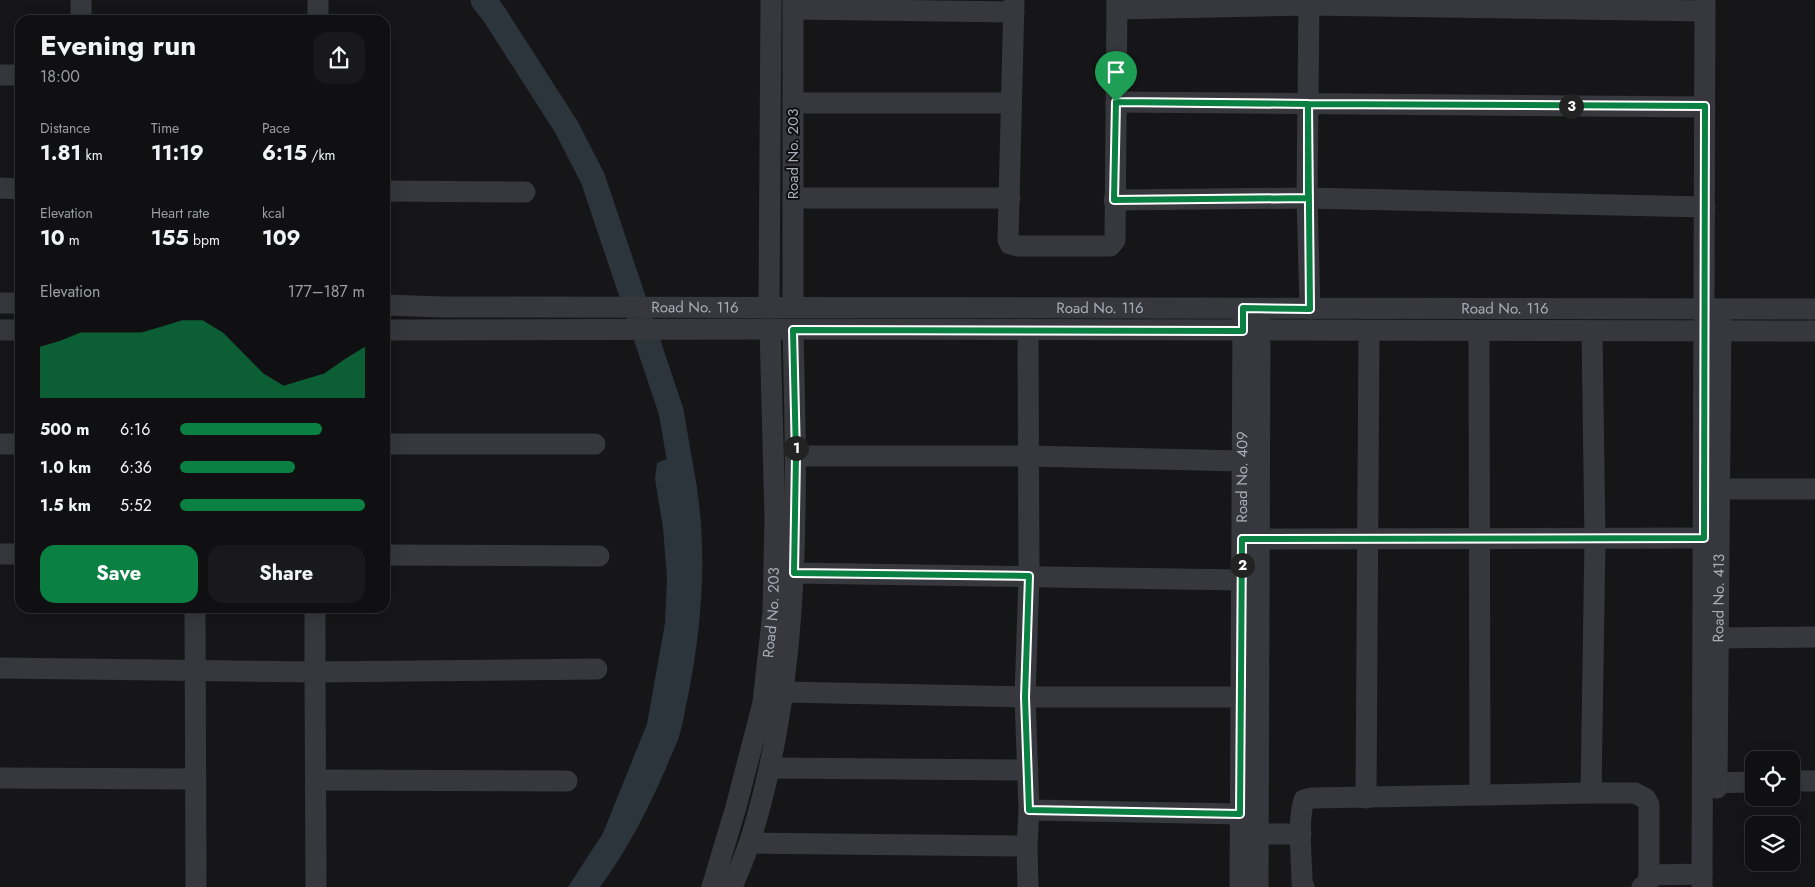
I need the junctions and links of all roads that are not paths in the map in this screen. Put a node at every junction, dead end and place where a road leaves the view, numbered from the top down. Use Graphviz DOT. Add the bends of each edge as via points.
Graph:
graph roads {
  1 [pos="81,0"];
  2 [pos="318,0"];
  3 [pos="771,0"];
  4 [pos="1309,2"];
  5 [pos="793,5"];
  6 [pos="1117,5"];
  7 [pos="1705,5"];
  8 [pos="1014,6"];
  9 [pos="81,15"];
  10 [pos="318,15"];
  11 [pos="0,75"];
  12 [pos="15,75"];
  13 [pos="793,102"];
  14 [pos="1116,102"];
  15 [pos="1012,103"];
  16 [pos="1308,104"];
  17 [pos="1705,106"];
  18 [pos="0,188"];
  19 [pos="15,189"];
  20 [pos="390,191"];
  21 [pos="525,192"];
  22 [pos="793,198"];
  23 [pos="1010,198"];
  24 [pos="1308,198"];
  25 [pos="1114,200"];
  26 [pos="1705,207"];
  27 [pos="0,303"];
  28 [pos="15,303"];
  29 [pos="390,306"];
  30 [pos="769,307"];
  31 [pos="792,308"];
  32 [pos="1251,308"];
  33 [pos="1310,309"];
  34 [pos="1713,309"];
  35 [pos="1815,309"];
  36 [pos="770,329"];
  37 [pos="0,330"];
  38 [pos="15,330"];
  39 [pos="390,330"];
  40 [pos="793,330"];
  41 [pos="1028,331"];
  42 [pos="1251,331"];
  43 [pos="1370,331"];
  44 [pos="1479,331"];
  45 [pos="1815,331"];
  46 [pos="1592,332"];
  47 [pos="1713,332"];
  48 [pos="0,444"];
  49 [pos="15,444"];
  50 [pos="390,444"];
  51 [pos="595,444"];
  52 [pos="796,456"];
  53 [pos="1028,456"];
  54 [pos="1242,461"];
  55 [pos="1719,489"];
  56 [pos="1815,489"];
  57 [pos="1595,538"];
  58 [pos="1704,538"];
  59 [pos="1250,539"];
  60 [pos="1369,539"];
  61 [pos="1480,539"];
  62 [pos="0,554"];
  63 [pos="15,554"];
  64 [pos="390,555"];
  65 [pos="599,556"];
  66 [pos="794,573"];
  67 [pos="1029,576"];
  68 [pos="1242,580"];
  69 [pos="195,613"];
  70 [pos="315,613"];
  71 [pos="1815,637"];
  72 [pos="1718,638"];
  73 [pos="0,668"];
  74 [pos="597,670"];
  75 [pos="195,671"];
  76 [pos="315,672"];
  77 [pos="783,692"];
  78 [pos="1025,697"];
  79 [pos="1241,697"];
  80 [pos="770,768"];
  81 [pos="1028,770"];
  82 [pos="0,778"];
  83 [pos="196,779"];
  84 [pos="316,780"];
  85 [pos="567,781"];
  86 [pos="1800,781"];
  87 [pos="1815,781"];
  88 [pos="1745,782"];
  89 [pos="1710,783"];
  90 [pos="1591,793"];
  91 [pos="1480,794"];
  92 [pos="1366,798"];
  93 [pos="1029,810"];
  94 [pos="1240,814"];
  95 [pos="1258,834"];
  96 [pos="1301,834"];
  97 [pos="750,843"];
  98 [pos="1027,846"];
  99 [pos="1646,881"];
  100 [pos="1707,883"];
  101 [pos="196,887"];
  102 [pos="316,887"];
  103 [pos="712,887"];
  104 [pos="732,887"];
  105 [pos="1028,887"];
  106 [pos="1240,887"];
  107 [pos="1258,887"];
  108 [pos="1304,887"];
  1 -- 9 [label="street"];
  2 -- 10 [label="street"];
  3 -- 30 [label="street, Road No. 203"];
  4 -- 6 [label="street"];
  4 -- 7 [label="street"];
  4 -- 16 [label="street"];
  5 -- 8 [label="street"];
  5 -- 13 [label="street, Road No. 203"];
  6 -- 14 [label="street"];
  7 -- 17 [label="street, Road No. 413"];
  8 -- 15 [label="street"];
  11 -- 12 [label="street"];
  13 -- 15 [label="street"];
  13 -- 22 [label="street, Road No. 203"];
  14 -- 16 [label="street"];
  14 -- 25 [label="street"];
  15 -- 23 [label="street"];
  16 -- 17 [label="street"];
  16 -- 24 [label="street"];
  17 -- 26 [label="street, Road No. 413"];
  18 -- 19 [label="street"];
  20 -- 21 [label="street"];
  22 -- 23 [label="street"];
  22 -- 31 [label="street, Road No. 203"];
  23 -- 25 [label="street" via="1008,240 1018,246 1110,246 1115,240"];
  24 -- 25 [label="street"];
  24 -- 26 [label="street"];
  24 -- 33 [label="street"];
  26 -- 34 [label="street, Road No. 413"];
  27 -- 28 [label="street"];
  29 -- 30 [label="street, Road No. 116"];
  30 -- 31 [label="street, Road No. 116"];
  31 -- 32 [label="street, Road No. 116"];
  32 -- 33 [label="street, Road No. 116"];
  32 -- 42 [label="street, Road No. 409"];
  33 -- 34 [label="street, Road No. 116"];
  34 -- 35 [label="street, Road No. 116"];
  34 -- 47 [label="street, Road No. 413"];
  36 -- 39 [label="street, Road No. 116"];
  36 -- 40 [label="street, Road No. 116"];
  36 -- 103 [label="street, Road No. 203" via="775,518 773,612 763,703"];
  37 -- 38 [label="street"];
  40 -- 41 [label="street, Road No. 116"];
  40 -- 52 [label="street"];
  41 -- 42 [label="street, Road No. 116"];
  41 -- 53 [label="street"];
  42 -- 43 [label="street, Road No. 116"];
  42 -- 54 [label="street, Road No. 409"];
  42 -- 59 [label="street, Road No. 409"];
  43 -- 44 [label="street, Road No. 116"];
  43 -- 60 [label="street"];
  44 -- 46 [label="street, Road No. 116"];
  44 -- 61 [label="street"];
  45 -- 47 [label="street, Road No. 116"];
  46 -- 47 [label="street, Road No. 116"];
  46 -- 57 [label="street"];
  47 -- 55 [label="street, Road No. 413"];
  47 -- 58 [label="street, Road No. 413"];
  48 -- 49 [label="street"];
  50 -- 51 [label="street"];
  52 -- 53 [label="street"];
  52 -- 66 [label="street"];
  53 -- 54 [label="street"];
  53 -- 67 [label="street"];
  54 -- 59 [label="street, Road No. 409"];
  55 -- 56 [label="street"];
  55 -- 72 [label="street, Road No. 413"];
  57 -- 58 [label="street"];
  57 -- 61 [label="street"];
  57 -- 90 [label="street"];
  58 -- 89 [label="street, Road No. 413"];
  59 -- 60 [label="street"];
  59 -- 68 [label="street, Road No. 409"];
  59 -- 95 [label="street, Road No. 409"];
  60 -- 61 [label="street"];
  60 -- 92 [label="street"];
  61 -- 91 [label="street"];
  62 -- 63 [label="street"];
  64 -- 65 [label="street"];
  66 -- 67 [label="street"];
  66 -- 77 [label="street"];
  67 -- 68 [label="street"];
  67 -- 78 [label="street"];
  68 -- 79 [label="street, Road No. 409"];
  69 -- 75 [label="street"];
  70 -- 76 [label="street"];
  71 -- 72 [label="street"];
  72 -- 89 [label="street, Road No. 413"];
  73 -- 75 [label="street"];
  74 -- 76 [label="street"];
  75 -- 76 [label="street"];
  75 -- 83 [label="street"];
  76 -- 84 [label="street"];
  77 -- 78 [label="street"];
  77 -- 80 [label="street"];
  78 -- 79 [label="street"];
  78 -- 81 [label="street"];
  79 -- 94 [label="street, Road No. 409"];
  80 -- 81 [label="street"];
  80 -- 97 [label="street"];
  81 -- 93 [label="street"];
  82 -- 83 [label="street"];
  83 -- 101 [label="street"];
  84 -- 85 [label="street"];
  84 -- 102 [label="street"];
  86 -- 87 [label="street"];
  88 -- 89 [label="street"];
  89 -- 100 [label="street, Road No. 413"];
  90 -- 91 [label="street"];
  90 -- 99 [label="street" via="1635,793 1646,799"];
  91 -- 92 [label="street"];
  92 -- 96 [label="street" via="1304,800"];
  93 -- 94 [label="street"];
  93 -- 98 [label="street"];
  94 -- 106 [label="street, Road No. 409"];
  95 -- 96 [label="street"];
  95 -- 107 [label="street, Road No. 409"];
  96 -- 108 [label="street"];
  97 -- 98 [label="street"];
  97 -- 104 [label="street"];
  98 -- 105 [label="street"];
  99 -- 100 [label="street"];
}
